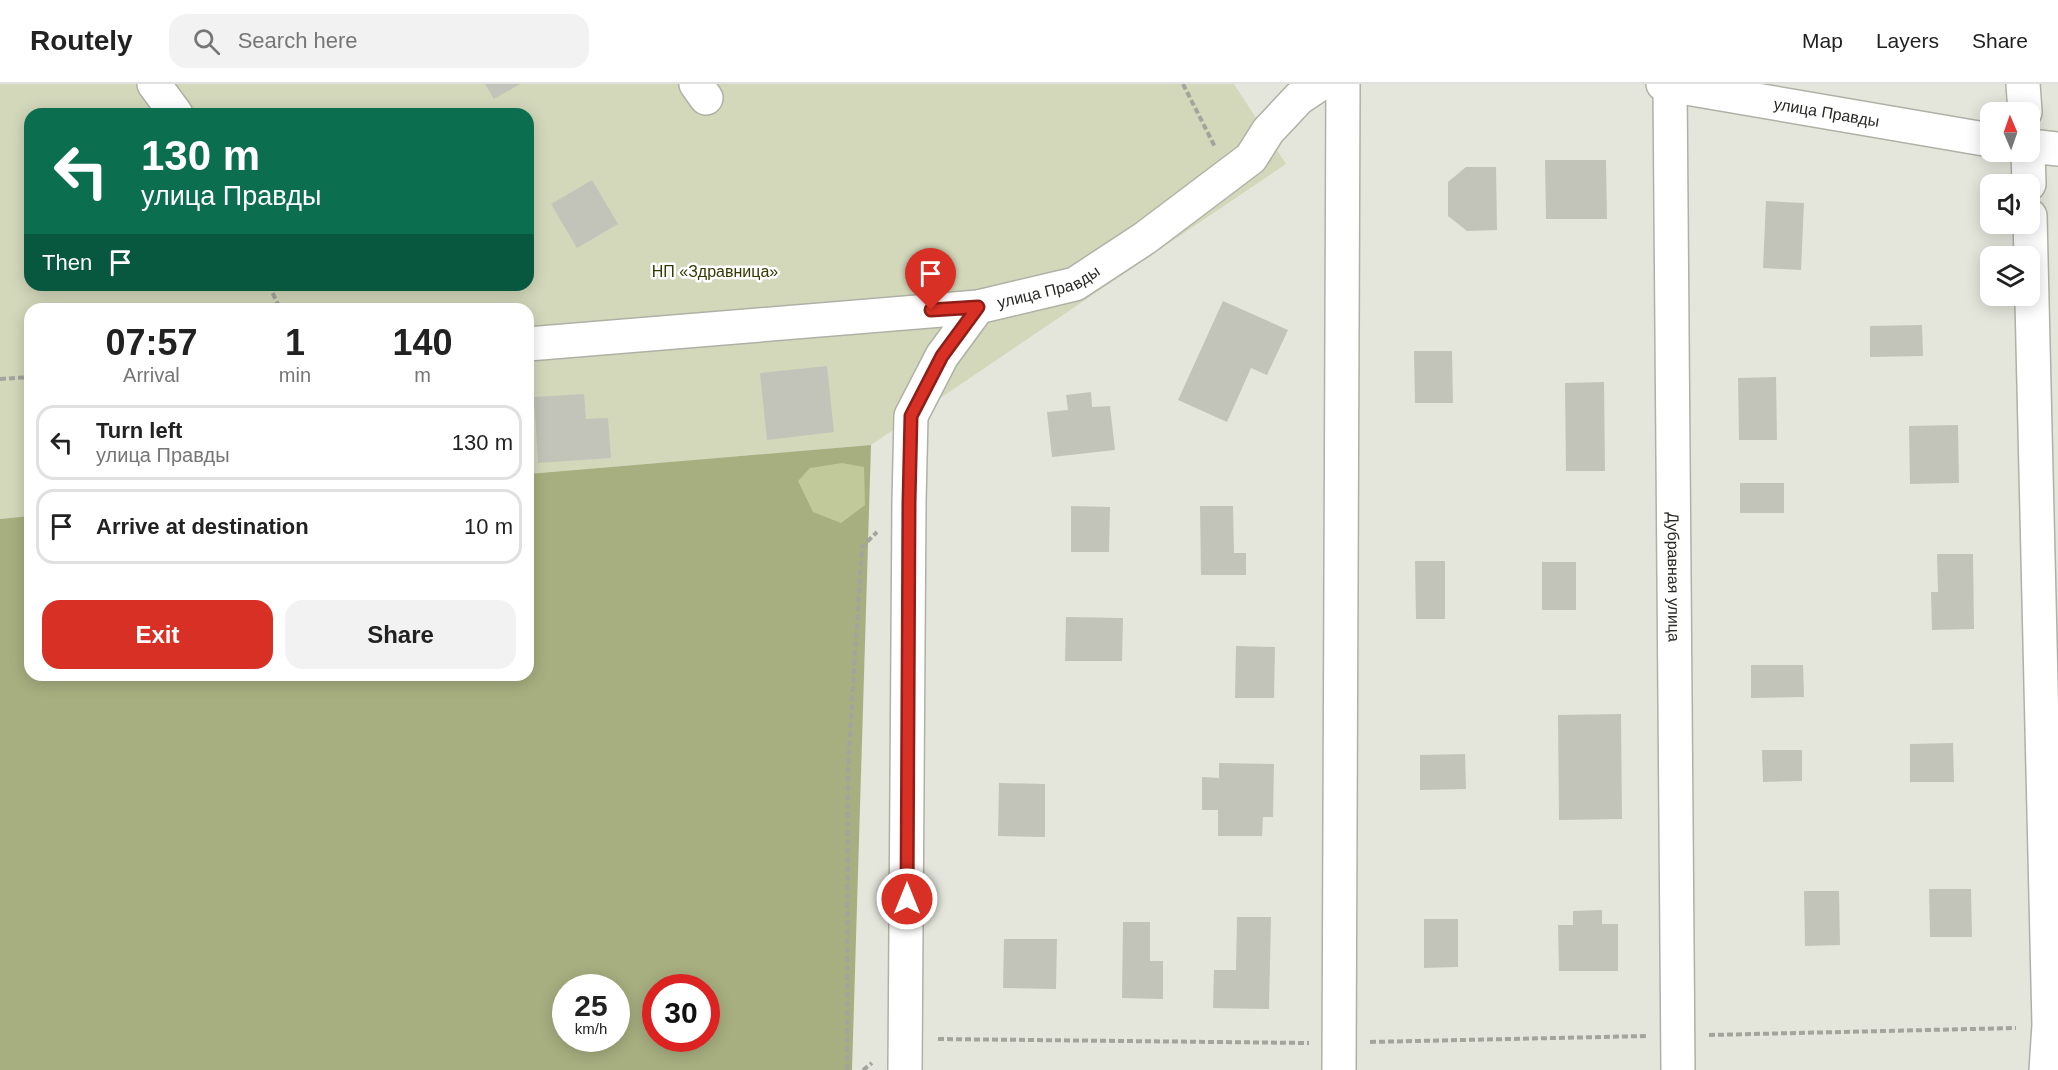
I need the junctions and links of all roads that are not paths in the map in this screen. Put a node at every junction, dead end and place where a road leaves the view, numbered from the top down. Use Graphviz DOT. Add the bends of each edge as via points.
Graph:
graph roads {
  1 [pos="154,84"];
  2 [pos="1320,84"];
  3 [pos="1343,84"];
  4 [pos="2023,84"];
  5 [pos="1666,85"];
  6 [pos="2024,102"];
  7 [pos="172,108"];
  8 [pos="1980,138"];
  9 [pos="2040,147"];
  10 [pos="2058,149"];
  11 [pos="2030,234"];
  12 [pos="978,307"];
  13 [pos="534,344"];
  14 [pos="906,1055"];
  15 [pos="1339,1056"];
  16 [pos="1678,1070"];
  17 [pos="2046,1070"];
  1 -- 7 [label="street"];
  2 -- 12 [label="street, улица Правды" via="1299,98 1268,130 1251,158 1145,238 1075,284"];
  3 -- 15 [label="street"];
  4 -- 6 [label="street"];
  5 -- 8 [label="street, улица Правды"];
  5 -- 16 [label="street, Дубравная улица"];
  9 -- 10 [label="street"];
  11 -- 17 [label="street" via="2049,1025"];
  12 -- 13 [label="street, улица Правды"];
  12 -- 14 [label="street" via="942,356 911,416"];
}
